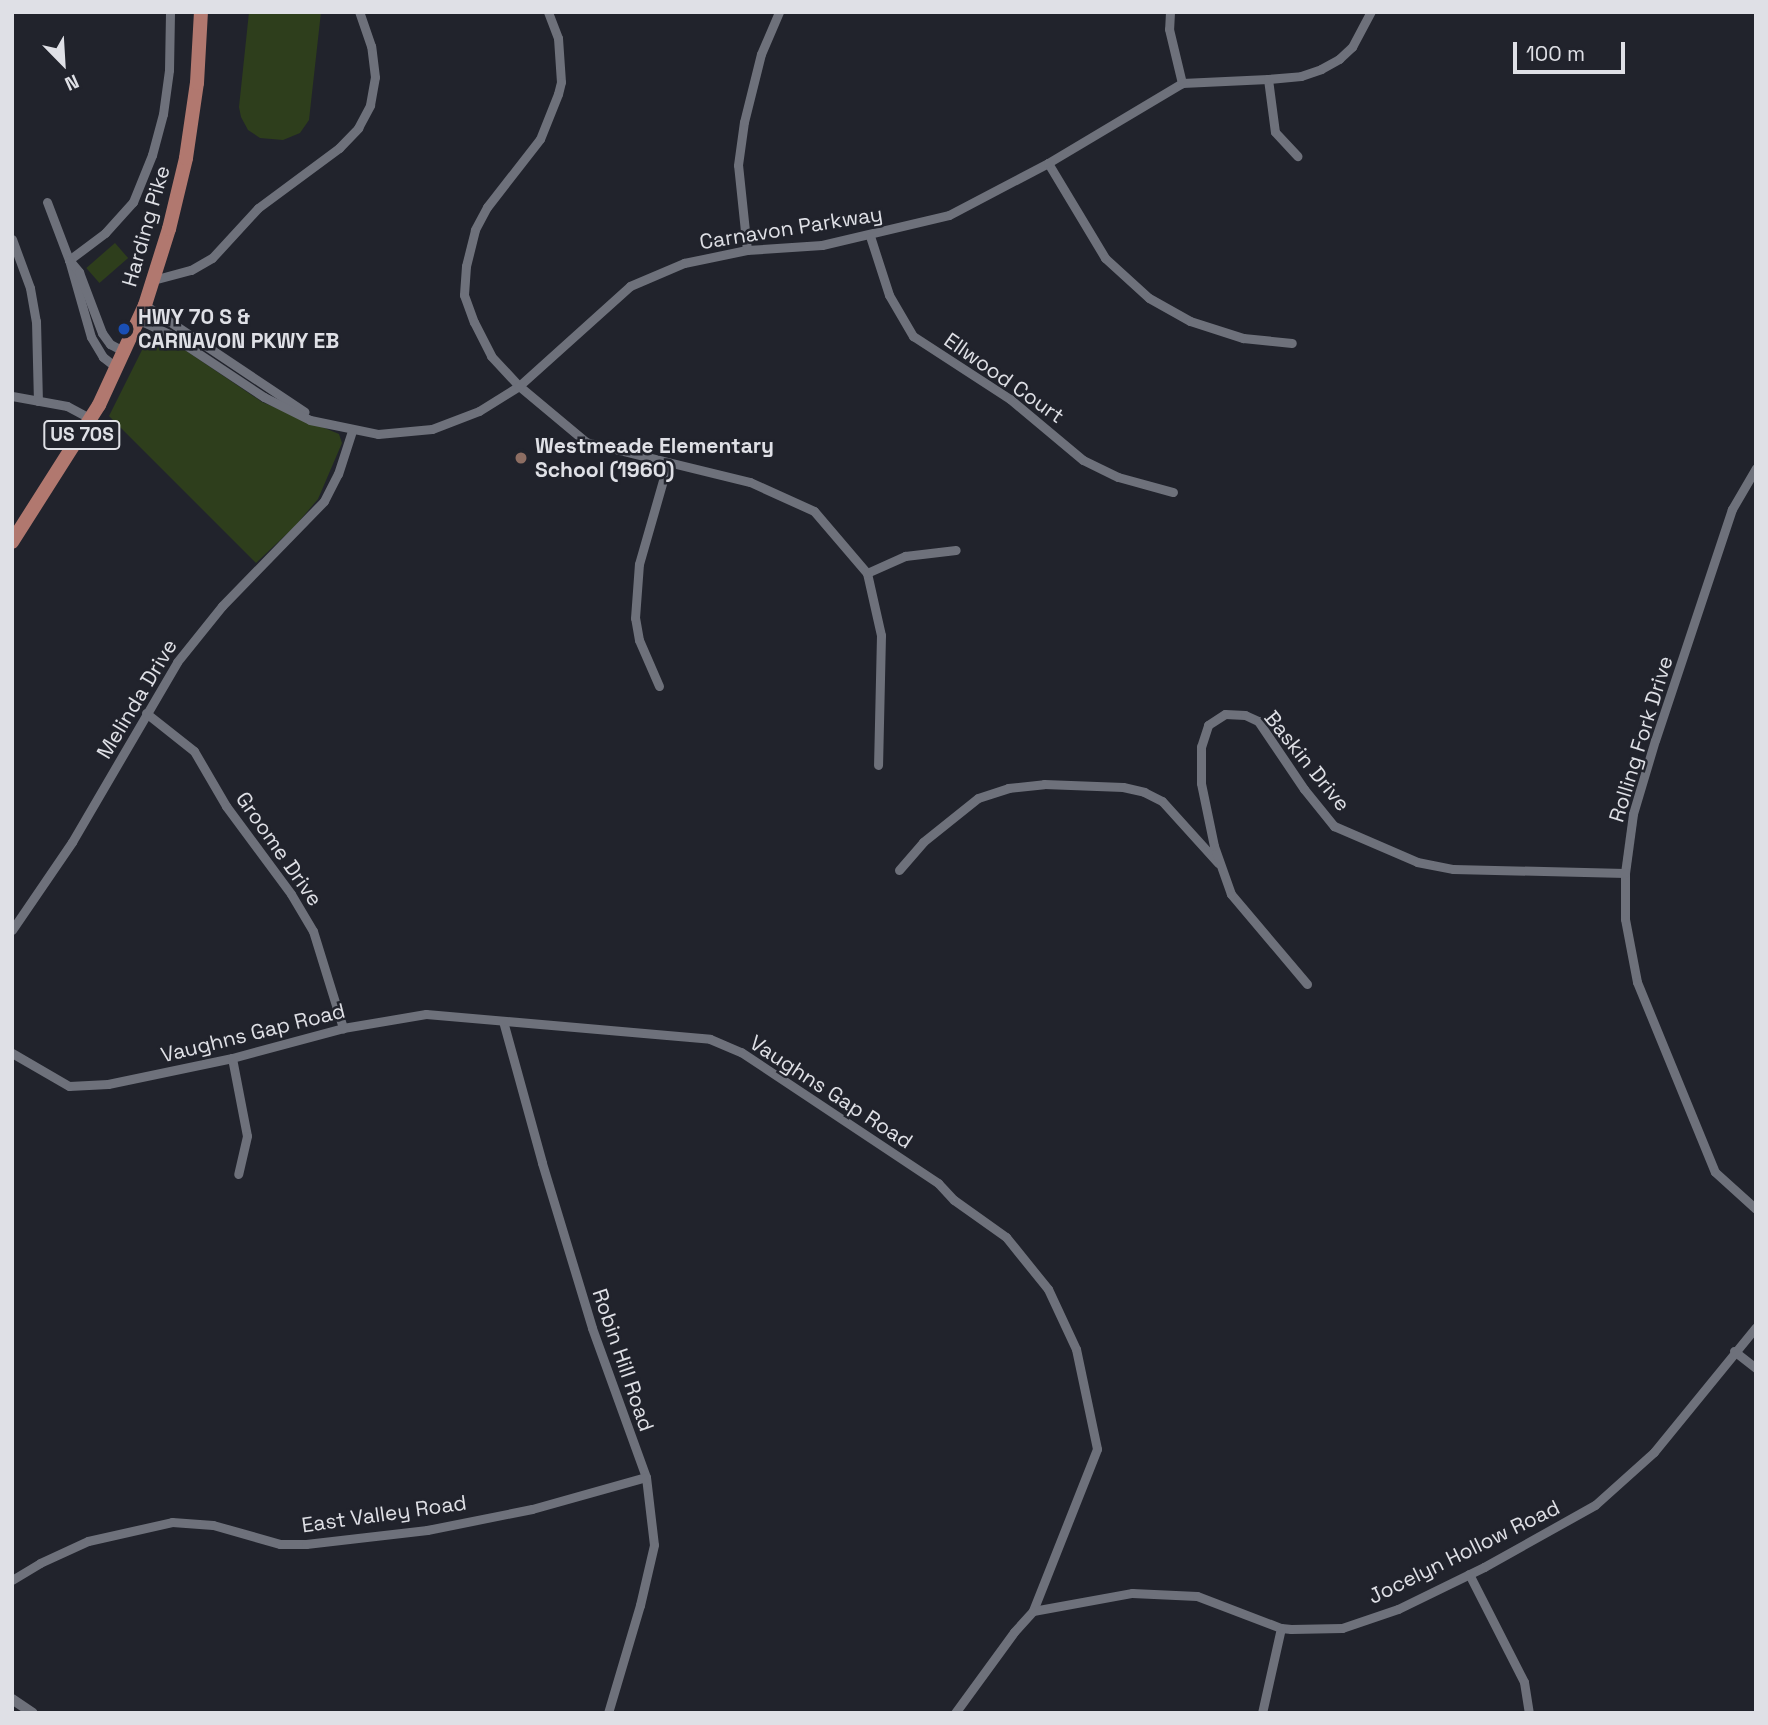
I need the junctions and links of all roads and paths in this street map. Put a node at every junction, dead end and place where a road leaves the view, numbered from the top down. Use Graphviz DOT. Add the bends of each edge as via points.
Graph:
graph roads {
  1 [pos="170,12"];
  2 [pos="201,12"];
  3 [pos="359,12"];
  4 [pos="548,12"];
  5 [pos="779,12"];
  6 [pos="1170,12"];
  7 [pos="1371,12"];
  8 [pos="1268,79"];
  9 [pos="1182,83"];
  10 [pos="1297,156"];
  11 [pos="1048,163"];
  12 [pos="47,202"];
  13 [pos="870,236"];
  14 [pos="12,239"];
  15 [pos="747,250"];
  16 [pos="69,260"];
  17 [pos="153,280"];
  18 [pos="145,305"];
  19 [pos="139,320"];
  20 [pos="1292,343"];
  21 [pos="125,352"];
  22 [pos="117,368"];
  23 [pos="519,386"];
  24 [pos="12,396"];
  25 [pos="38,401"];
  26 [pos="91,419"];
  27 [pos="332,425"];
  28 [pos="352,430"];
  29 [pos="668,463"];
  30 [pos="1756,468"];
  31 [pos="1173,492"];
  32 [pos="12,542"];
  33 [pos="956,550"];
  34 [pos="867,573"];
  35 [pos="659,686"];
  36 [pos="146,713"];
  37 [pos="878,765"];
  38 [pos="1222,867"];
  39 [pos="899,870"];
  40 [pos="1625,873"];
  41 [pos="12,930"];
  42 [pos="1307,984"];
  43 [pos="503,1021"];
  44 [pos="343,1028"];
  45 [pos="12,1053"];
  46 [pos="232,1058"];
  47 [pos="238,1174"];
  48 [pos="1756,1209"];
  49 [pos="1756,1327"];
  50 [pos="1734,1351"];
  51 [pos="1756,1368"];
  52 [pos="646,1478"];
  53 [pos="1469,1574"];
  54 [pos="12,1580"];
  55 [pos="1033,1611"];
  56 [pos="1281,1628"];
  57 [pos="12,1699"];
  58 [pos="33,1713"];
  59 [pos="608,1713"];
  60 [pos="955,1713"];
  61 [pos="1262,1713"];
  62 [pos="1529,1713"];
  1 -- 16 [label="street" via="166,94 143,182 114,225"];
  2 -- 17 [label="main road, Harding Pike / US 70S" via="190,136"];
  3 -- 17 [label="street" via="371,46 375,77 370,105 358,128 339,148 264,202 212,258 191,270"];
  4 -- 23 [label="street" via="558,38 558,94 540,139 487,207 475,230 466,266 464,295 474,322 491,356"];
  5 -- 15 [label="street" via="761,54 738,165"];
  6 -- 9 [label="street" via="1169,29"];
  7 -- 8 [label="street, Carnavon Parkway" via="1360,36 1339,59 1301,76"];
  8 -- 9 [label="street, Carnavon Parkway"];
  8 -- 10 [label="street" via="1275,132"];
  9 -- 11 [label="street, Carnavon Parkway"];
  11 -- 13 [label="street, Carnavon Parkway" via="949,215"];
  11 -- 20 [label="street" via="1105,258 1149,298 1190,321 1242,338"];
  12 -- 16 [label="street"];
  13 -- 15 [label="street, Carnavon Parkway" via="822,245"];
  13 -- 31 [label="street, Ellwood Court" via="889,295 914,336 1010,399 1083,460 1118,477"];
  14 -- 25 [label="street" via="30,288 36,321"];
  15 -- 23 [label="street, Carnavon Parkway" via="684,263 631,286"];
  16 -- 21 [label="street" via="79,272 102,333"];
  16 -- 22 [label="street" via="91,337 103,357"];
  17 -- 18 [label="main road, Harding Pike / US 70S"];
  18 -- 19 [label="main road, Harding Pike / US 70S"];
  18 -- 27 [label="street, Carnavon Parkway" via="297,407"];
  19 -- 21 [label="main road, Harding Pike / US 70S"];
  19 -- 27 [label="street, Carnavon Parkway" via="182,342 264,397"];
  21 -- 22 [label="main road, Harding Pike / US 70S"];
  22 -- 26 [label="main road, Harding Pike / US 70S"];
  23 -- 28 [label="street, Carnavon Parkway" via="472,414 432,429 396,434"];
  23 -- 29 [label="street" via="595,446"];
  24 -- 25 [label="street"];
  25 -- 26 [label="street" via="67,407"];
  26 -- 32 [label="main road, Harding Pike / US 70S"];
  27 -- 28 [label="street, Carnavon Parkway"];
  28 -- 36 [label="street, Melinda Drive" via="338,474 320,507 208,622"];
  29 -- 34 [label="street" via="750,482 814,511"];
  29 -- 35 [label="street" via="639,564 635,618"];
  30 -- 40 [label="street, Rolling Fork Drive" via="1732,509 1655,740 1633,814"];
  33 -- 34 [label="street" via="905,556"];
  34 -- 37 [label="street" via="881,635"];
  36 -- 41 [label="street, Melinda Drive" via="72,842"];
  36 -- 44 [label="street, Groome Drive" via="194,751 226,806 291,894 313,931"];
  38 -- 39 [label="street" via="1162,801 1144,792 1044,784 1008,788 978,798 923,842"];
  38 -- 40 [label="street, Baskin Drive" via="1201,783 1200,747 1208,725 1225,714 1258,721 1334,826 1418,862 1453,869"];
  38 -- 42 [label="street, Baskin Drive" via="1231,894"];
  40 -- 48 [label="street, Rolling Fork Drive" via="1625,919 1637,982 1715,1172"];
  43 -- 44 [label="street, Vaughns Gap Road" via="426,1014"];
  43 -- 52 [label="street, Robin Hill Road" via="592,1328"];
  43 -- 55 [label="street, Vaughns Gap Road" via="710,1039 741,1052 937,1183 1006,1237 1048,1289 1076,1349 1097,1449"];
  44 -- 46 [label="street, Vaughns Gap Road"];
  45 -- 46 [label="street, Vaughns Gap Road" via="69,1086 108,1084"];
  46 -- 47 [label="street" via="247,1136"];
  49 -- 50 [label="street, Jocelyn Hollow Road"];
  50 -- 51 [label="street"];
  50 -- 53 [label="street, Jocelyn Hollow Road" via="1654,1452 1628,1477 1586,1511"];
  52 -- 54 [label="street, East Valley Road" via="532,1509 440,1527 306,1544 279,1544 216,1525 172,1522 88,1541"];
  52 -- 59 [label="street, Robin Hill Road" via="654,1545"];
  53 -- 56 [label="street, Jocelyn Hollow Road" via="1398,1609 1342,1628"];
  53 -- 62 [label="street" via="1524,1682"];
  55 -- 56 [label="street, Jocelyn Hollow Road" via="1132,1593 1197,1596"];
  55 -- 60 [label="street"];
  56 -- 61 [label="street"];
  57 -- 58 [label="street"];
}
